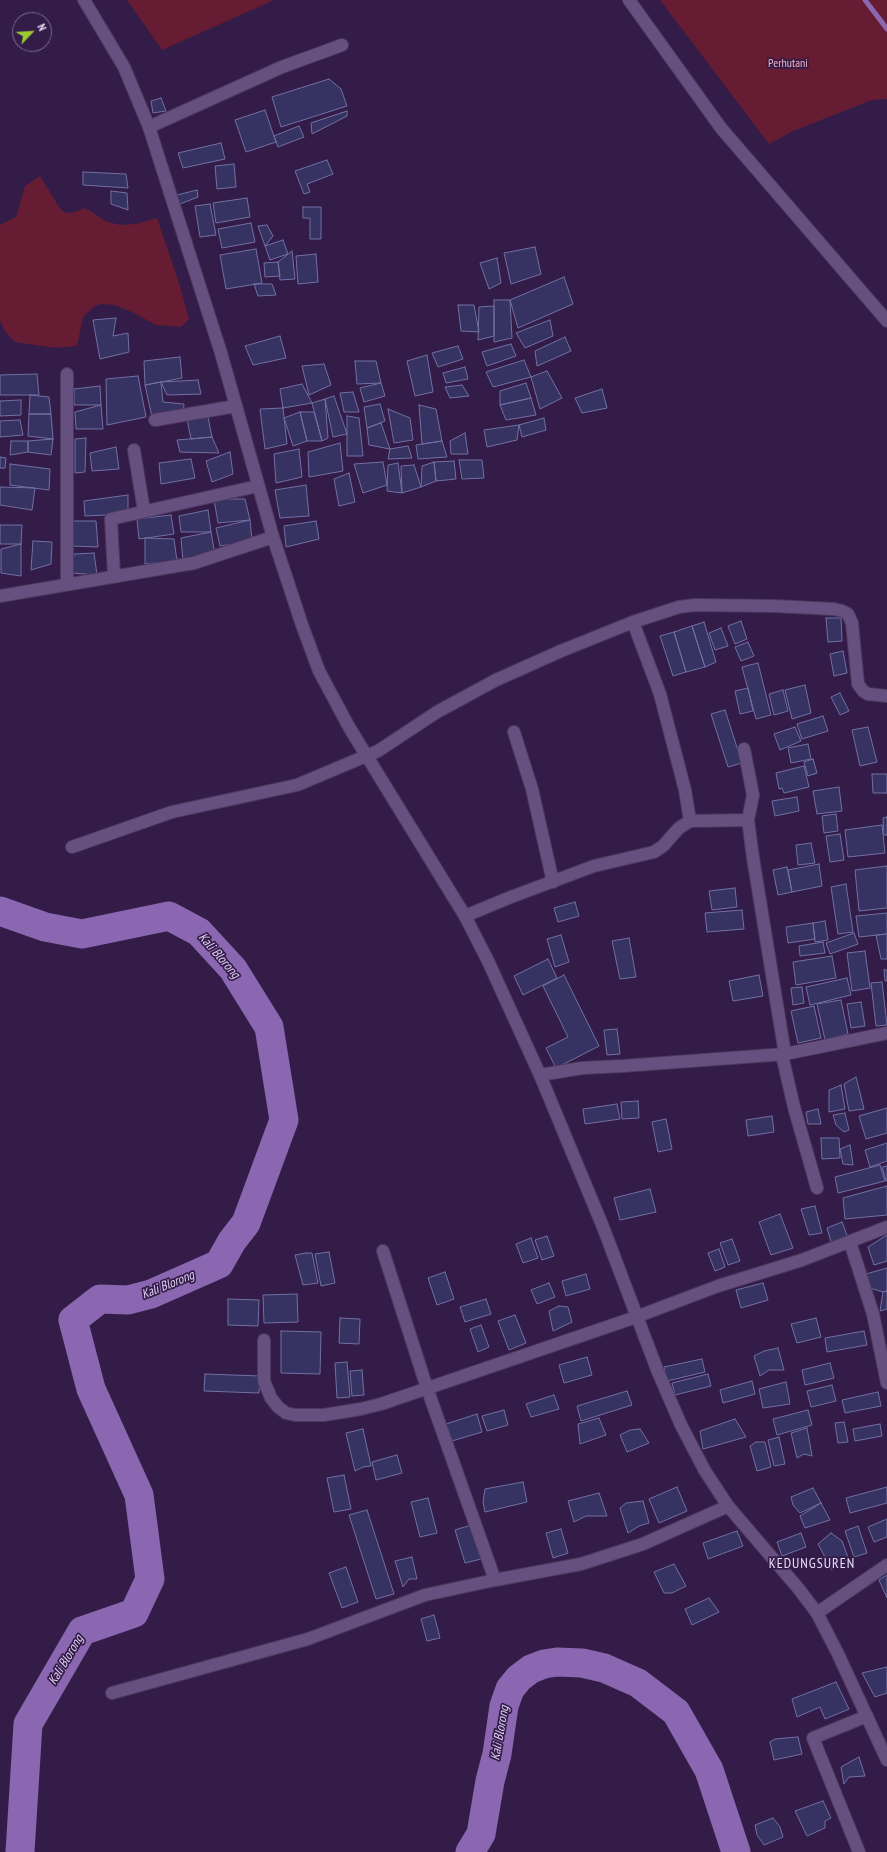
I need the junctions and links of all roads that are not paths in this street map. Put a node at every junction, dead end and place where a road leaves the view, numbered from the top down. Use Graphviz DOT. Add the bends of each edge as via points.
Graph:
graph roads {
  1 [pos="84,0"];
  2 [pos="629,0"];
  3 [pos="342,45"];
  4 [pos="149,127"];
  5 [pos="887,321"];
  6 [pos="67,374"];
  7 [pos="236,406"];
  8 [pos="155,420"];
  9 [pos="134,450"];
  10 [pos="258,486"];
  11 [pos="144,511"];
  12 [pos="273,537"];
  13 [pos="114,576"];
  14 [pos="67,584"];
  15 [pos="0,596"];
  16 [pos="633,622"];
  17 [pos="887,696"];
  18 [pos="514,732"];
  19 [pos="744,750"];
  20 [pos="367,756"];
  21 [pos="748,820"];
  22 [pos="690,821"];
  23 [pos="72,847"];
  24 [pos="553,882"];
  25 [pos="466,916"];
  26 [pos="887,1033"];
  27 [pos="784,1054"];
  28 [pos="540,1074"];
  29 [pos="817,1188"];
  30 [pos="887,1227"];
  31 [pos="850,1242"];
  32 [pos="383,1251"];
  33 [pos="636,1317"];
  34 [pos="264,1340"];
  35 [pos="887,1384"];
  36 [pos="427,1388"];
  37 [pos="728,1506"];
  38 [pos="887,1565"];
  39 [pos="495,1580"];
  40 [pos="817,1613"];
  41 [pos="112,1693"];
  42 [pos="867,1716"];
  43 [pos="887,1760"];
  44 [pos="858,1852"];
  1 -- 4 [label="street" via="124,67"];
  2 -- 5 [label="street" via="721,128"];
  3 -- 4 [label="street" via="282,67"];
  4 -- 7 [label="street"];
  6 -- 14 [label="street"];
  7 -- 8 [label="street"];
  7 -- 10 [label="street"];
  9 -- 11 [label="street"];
  10 -- 11 [label="street"];
  10 -- 12 [label="street"];
  11 -- 13 [label="street" via="111,518"];
  12 -- 13 [label="street" via="194,564"];
  12 -- 20 [label="street" via="319,671"];
  13 -- 14 [label="street"];
  14 -- 15 [label="street"];
  16 -- 17 [label="street" via="665,610 695,605 834,608 848,614 852,623 858,684 868,694"];
  16 -- 20 [label="street" via="487,685 437,712"];
  16 -- 22 [label="street" via="660,694"];
  18 -- 24 [label="street" via="532,789"];
  19 -- 21 [label="street" via="753,795"];
  20 -- 23 [label="street" via="297,785 172,812"];
  20 -- 25 [label="street"];
  21 -- 22 [label="street"];
  21 -- 27 [label="street"];
  22 -- 24 [label="street" via="654,852 600,864"];
  24 -- 25 [label="street"];
  25 -- 28 [label="street"];
  26 -- 27 [label="street"];
  27 -- 28 [label="street" via="582,1068"];
  27 -- 29 [label="street" via="792,1099"];
  28 -- 33 [label="street" via="603,1227"];
  30 -- 31 [label="street"];
  31 -- 33 [label="street" via="718,1286"];
  31 -- 35 [label="street" via="872,1314"];
  32 -- 36 [label="street"];
  33 -- 36 [label="street"];
  33 -- 37 [label="street" via="681,1424 705,1471"];
  34 -- 36 [label="street" via="264,1381 271,1398 286,1413 324,1415 361,1409"];
  36 -- 39 [label="street"];
  37 -- 39 [label="street" via="643,1544 553,1570"];
  37 -- 40 [label="street"];
  38 -- 40 [label="street"];
  39 -- 41 [label="street" via="425,1595 308,1639"];
  40 -- 42 [label="street"];
  42 -- 43 [label="street"];
  42 -- 44 [label="street" via="813,1738"];
}
